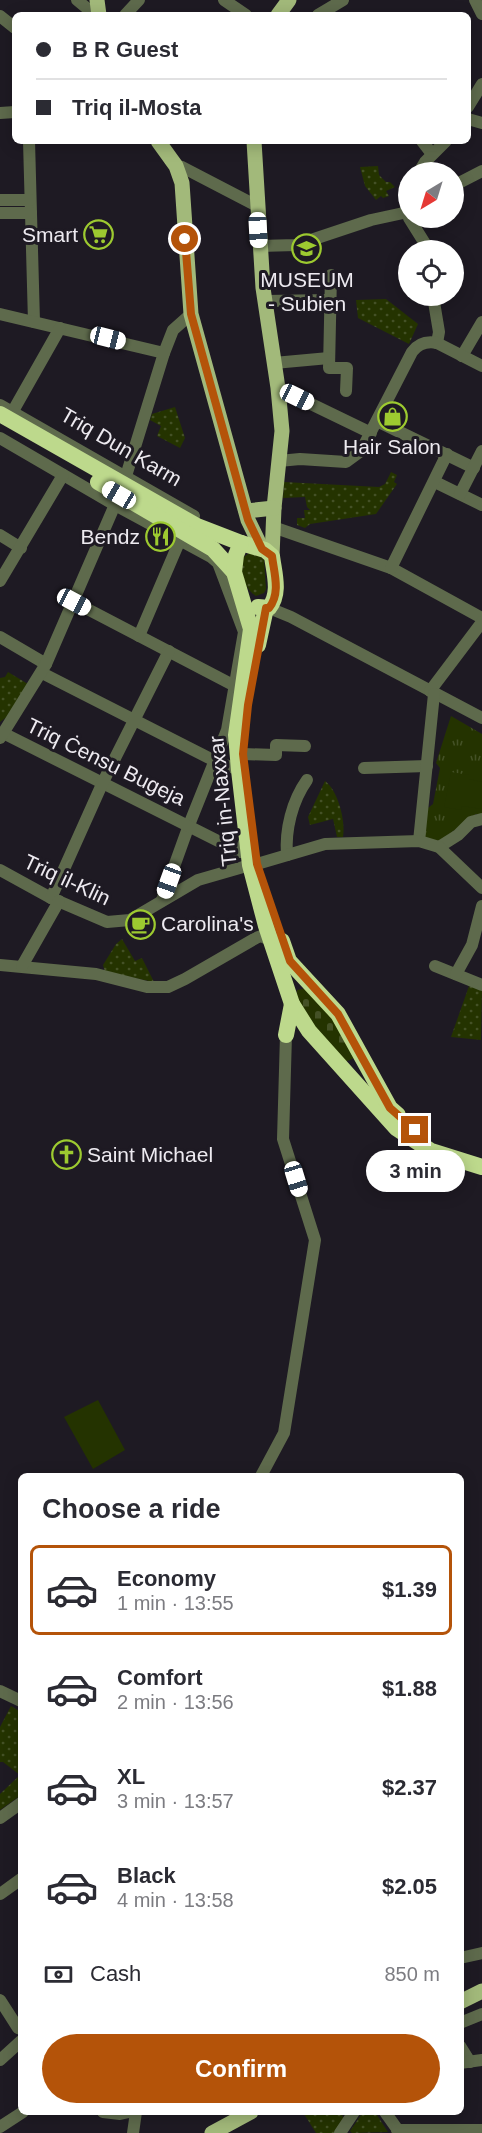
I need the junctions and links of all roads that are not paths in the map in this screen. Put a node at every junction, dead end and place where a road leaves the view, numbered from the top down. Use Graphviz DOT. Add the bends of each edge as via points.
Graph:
graph roads {
  1 [pos="77,0"];
  2 [pos="139,0"];
  3 [pos="224,0"];
  4 [pos="343,0"];
  5 [pos="475,0"];
  6 [pos="93,12"];
  7 [pos="129,12"];
  8 [pos="242,12"];
  9 [pos="323,12"];
  10 [pos="482,14"];
  11 [pos="0,16"];
  12 [pos="12,26"];
  13 [pos="482,84"];
  14 [pos="471,102"];
  15 [pos="29,144"];
  16 [pos="160,144"];
  17 [pos="254,144"];
  18 [pos="424,144"];
  19 [pos="443,144"];
  20 [pos="432,154"];
  21 [pos="426,162"];
  22 [pos="176,166"];
  23 [pos="482,171"];
  24 [pos="464,180"];
  25 [pos="0,200"];
  26 [pos="30,200"];
  27 [pos="257,206"];
  28 [pos="0,213"];
  29 [pos="31,213"];
  30 [pos="398,215"];
  31 [pos="259,246"];
  32 [pos="331,275"];
  33 [pos="331,300"];
  34 [pos="265,301"];
  35 [pos="435,306"];
  36 [pos="0,314"];
  37 [pos="191,314"];
  38 [pos="34,322"];
  39 [pos="482,322"];
  40 [pos="60,328"];
  41 [pos="437,343"];
  42 [pos="164,353"];
  43 [pos="462,356"];
  44 [pos="329,358"];
  45 [pos="274,363"];
  46 [pos="482,366"];
  47 [pos="278,388"];
  48 [pos="346,391"];
  49 [pos="0,405"];
  50 [pos="377,421"];
  51 [pos="3,424"];
  52 [pos="371,433"];
  53 [pos="482,451"];
  54 [pos="280,454"];
  55 [pos="447,454"];
  56 [pos="474,468"];
  57 [pos="63,475"];
  58 [pos="126,476"];
  59 [pos="435,482"];
  60 [pos="460,494"];
  61 [pos="117,500"];
  62 [pos="482,505"];
  63 [pos="274,508"];
  64 [pos="247,516"];
  65 [pos="273,527"];
  66 [pos="0,535"];
  67 [pos="180,540"];
  68 [pos="214,540"];
  69 [pos="241,543"];
  70 [pos="21,548"];
  71 [pos="267,552"];
  72 [pos="391,568"];
  73 [pos="234,572"];
  74 [pos="0,582"];
  75 [pos="276,591"];
  76 [pos="242,599"];
  77 [pos="74,602"];
  78 [pos="267,608"];
  79 [pos="291,617"];
  80 [pos="482,620"];
  81 [pos="139,636"];
  82 [pos="0,637"];
  83 [pos="250,647"];
  84 [pos="169,651"];
  85 [pos="44,668"];
  86 [pos="233,686"];
  87 [pos="432,692"];
  88 [pos="482,718"];
  89 [pos="135,720"];
  90 [pos="2,736"];
  91 [pos="305,746"];
  92 [pos="215,761"];
  93 [pos="241,762"];
  94 [pos="428,766"];
  95 [pos="364,768"];
  96 [pos="307,780"];
  97 [pos="103,782"];
  98 [pos="482,819"];
  99 [pos="189,825"];
  100 [pos="419,841"];
  101 [pos="439,847"];
  102 [pos="287,855"];
  103 [pos="248,857"];
  104 [pos="0,870"];
  105 [pos="482,888"];
  106 [pos="55,899"];
  107 [pos="162,900"];
  108 [pos="482,906"];
  109 [pos="263,934"];
  110 [pos="0,965"];
  111 [pos="22,966"];
  112 [pos="435,966"];
  113 [pos="456,974"];
  114 [pos="306,981"];
  115 [pos="482,985"];
  116 [pos="290,1000"];
  117 [pos="309,1031"];
  118 [pos="286,1035"];
  119 [pos="361,1057"];
  120 [pos="346,1072"];
  121 [pos="387,1112"];
  122 [pos="482,1159"];
  123 [pos="482,1167"];
  124 [pos="263,1473"];
  125 [pos="0,1691"];
  126 [pos="18,1700"];
  127 [pos="18,1805"];
  128 [pos="0,1818"];
  129 [pos="18,1881"];
  130 [pos="0,1894"];
  131 [pos="482,1953"];
  132 [pos="464,1957"];
  133 [pos="482,1991"];
  134 [pos="0,2000"];
  135 [pos="464,2000"];
  136 [pos="482,2014"];
  137 [pos="464,2021"];
  138 [pos="18,2028"];
  139 [pos="18,2044"];
  140 [pos="0,2060"];
  141 [pos="19,2115"];
  142 [pos="135,2115"];
  143 [pos="245,2115"];
  144 [pos="352,2115"];
  145 [pos="388,2115"];
  146 [pos="7,2128"];
  147 [pos="482,2130"];
  148 [pos="399,2131"];
  149 [pos="132,2133"];
  150 [pos="212,2133"];
  151 [pos="340,2133"];
  1 -- 6 [label="street"];
  2 -- 7 [label="street"];
  3 -- 8 [label="street"];
  4 -- 9 [label="street"];
  5 -- 10 [label="street"];
  11 -- 12 [label="street"];
  13 -- 14 [label="street"];
  15 -- 26 [label="street"];
  16 -- 22 [label="main road, Triq in-Naxxar"];
  17 -- 27 [label="main road"];
  18 -- 20 [label="street"];
  19 -- 20 [label="street"];
  20 -- 21 [label="street"];
  22 -- 27 [label="street"];
  22 -- 37 [label="main road, Triq in-Naxxar" via="182,183"];
  23 -- 24 [label="street"];
  25 -- 26 [label="street"];
  26 -- 29 [label="street"];
  27 -- 31 [label="main road"];
  28 -- 29 [label="street"];
  29 -- 38 [label="street"];
  30 -- 31 [label="street" via="296,245"];
  31 -- 34 [label="main road"];
  32 -- 33 [label="street"];
  33 -- 34 [label="street"];
  33 -- 44 [label="street"];
  34 -- 45 [label="main road"];
  35 -- 41 [label="street" via="440,332"];
  36 -- 38 [label="street"];
  37 -- 42 [label="street" via="173,330"];
  37 -- 64 [label="main road, Triq in-Naxxar"];
  38 -- 40 [label="street"];
  39 -- 43 [label="street"];
  40 -- 42 [label="street"];
  40 -- 51 [label="street"];
  41 -- 43 [label="street"];
  41 -- 50 [label="street" via="415,348"];
  42 -- 58 [label="street"];
  43 -- 46 [label="street"];
  44 -- 45 [label="street"];
  44 -- 48 [label="street" via="329,368 347,368"];
  45 -- 47 [label="main road"];
  47 -- 52 [label="street"];
  47 -- 54 [label="main road"];
  49 -- 51 [label="street, Triq Dun Karm"];
  50 -- 52 [label="street"];
  50 -- 55 [label="street"];
  51 -- 57 [label="street, Triq Dun Karm"];
  51 -- 58 [label="street, Triq Dun Karm"];
  51 -- 61 [label="highway, Triq Dun Karm"];
  51 -- 68 [label="highway, Triq Dun Karm" via="197,526"];
  52 -- 54 [label="street" via="361,451 346,462"];
  53 -- 56 [label="street"];
  54 -- 63 [label="main road"];
  55 -- 56 [label="street"];
  55 -- 59 [label="street"];
  56 -- 60 [label="street"];
  57 -- 61 [label="street, Triq Dun Karm"];
  57 -- 70 [label="street"];
  58 -- 68 [label="street, Triq Dun Karm" via="199,519"];
  59 -- 60 [label="street"];
  59 -- 72 [label="street"];
  60 -- 62 [label="street"];
  61 -- 67 [label="street, Triq Dun Karm"];
  61 -- 68 [label="highway, Triq Dun Karm"];
  61 -- 77 [label="street"];
  63 -- 64 [label="main road"];
  63 -- 65 [label="main road"];
  64 -- 69 [label="main road"];
  64 -- 71 [label="main road, Triq in-Naxxar"];
  65 -- 71 [label="main road"];
  65 -- 72 [label="street"];
  66 -- 70 [label="street"];
  67 -- 81 [label="street"];
  67 -- 86 [label="street, Triq Dun Karm" via="218,563 244,633"];
  68 -- 69 [label="highway, Triq Dun Karm"];
  68 -- 73 [label="highway, Triq Dun Karm"];
  68 -- 83 [label="highway"];
  69 -- 71 [label="highway"];
  69 -- 73 [label="highway"];
  70 -- 74 [label="street"];
  71 -- 75 [label="highway, Triq in-Naxxar"];
  72 -- 80 [label="street"];
  73 -- 76 [label="highway, Triq in-Naxxar"];
  75 -- 78 [label="highway, Triq in-Naxxar" via="274,602"];
  75 -- 79 [label="street"];
  76 -- 78 [label="highway"];
  76 -- 83 [label="highway, Triq in-Naxxar" via="251,628"];
  77 -- 81 [label="street"];
  77 -- 85 [label="street"];
  78 -- 79 [label="street"];
  78 -- 93 [label="highway, Triq in-Naxxar"];
  79 -- 87 [label="street"];
  80 -- 87 [label="street"];
  81 -- 84 [label="street"];
  82 -- 85 [label="street"];
  83 -- 93 [label="highway, Triq in-Naxxar" via="236,735"];
  84 -- 86 [label="street"];
  84 -- 89 [label="street"];
  85 -- 89 [label="street"];
  85 -- 90 [label="street"];
  86 -- 92 [label="street, Triq Dun Karm" via="227,730"];
  87 -- 88 [label="street"];
  87 -- 94 [label="street"];
  89 -- 92 [label="street"];
  89 -- 97 [label="street"];
  90 -- 97 [label="street, Triq Ċensu Bugeja"];
  91 -- 93 [label="street" via="276,745 276,755"];
  92 -- 93 [label="street"];
  92 -- 99 [label="street, Triq Dun Karm"];
  93 -- 103 [label="highway, Triq in-Naxxar"];
  93 -- 103 [label="highway, Triq in-Naxxar"];
  94 -- 95 [label="street"];
  94 -- 100 [label="street"];
  96 -- 102 [label="street" via="291,816"];
  97 -- 99 [label="street, Triq Ċensu Bugeja"];
  97 -- 106 [label="street"];
  98 -- 101 [label="street" via="471,822"];
  99 -- 103 [label="street, Triq Ċensu Bugeja"];
  99 -- 107 [label="street, Triq Dun Karm"];
  100 -- 101 [label="street, Triq il-Klin"];
  100 -- 102 [label="street, Triq il-Klin" via="325,844"];
  101 -- 105 [label="street"];
  102 -- 103 [label="street, Triq il-Klin"];
  103 -- 107 [label="street, Triq il-Klin"];
  103 -- 109 [label="highway, Triq in-Naxxar"];
  103 -- 114 [label="highway, Triq in-Naxxar" via="290,961"];
  104 -- 106 [label="street, Triq il-Klin"];
  106 -- 107 [label="street, Triq il-Klin" via="107,922 130,920"];
  106 -- 111 [label="street"];
  108 -- 113 [label="street" via="472,945"];
  109 -- 111 [label="street" via="168,987"];
  109 -- 116 [label="highway, Triq in-Naxxar"];
  110 -- 111 [label="street"];
  112 -- 113 [label="street"];
  113 -- 115 [label="street"];
  114 -- 116 [label="highway" via="294,982"];
  114 -- 119 [label="highway, Triq in-Naxxar" via="338,1014"];
  116 -- 117 [label="highway, Triq in-Naxxar"];
  116 -- 118 [label="highway"];
  117 -- 118 [label="highway" via="294,1029"];
  117 -- 120 [label="highway, Triq in-Naxxar"];
  118 -- 124 [label="street" via="283,1139 315,1240 284,1433"];
  119 -- 120 [label="highway" via="360,1067"];
  119 -- 121 [label="highway, Triq in-Naxxar"];
  120 -- 121 [label="highway, Triq in-Naxxar"];
  121 -- 122 [label="highway" via="442,1145"];
  121 -- 123 [label="highway" via="396,1128 431,1150"];
  125 -- 126 [label="street"];
  127 -- 128 [label="street"];
  129 -- 130 [label="street"];
  131 -- 132 [label="street"];
  133 -- 135 [label="main road"];
  134 -- 138 [label="street"];
  136 -- 137 [label="street"];
  139 -- 140 [label="street"];
  141 -- 146 [label="street"];
  142 -- 149 [label="street"];
  143 -- 150 [label="main road"];
  144 -- 151 [label="street"];
  145 -- 148 [label="street"];
  147 -- 148 [label="street"];
}
